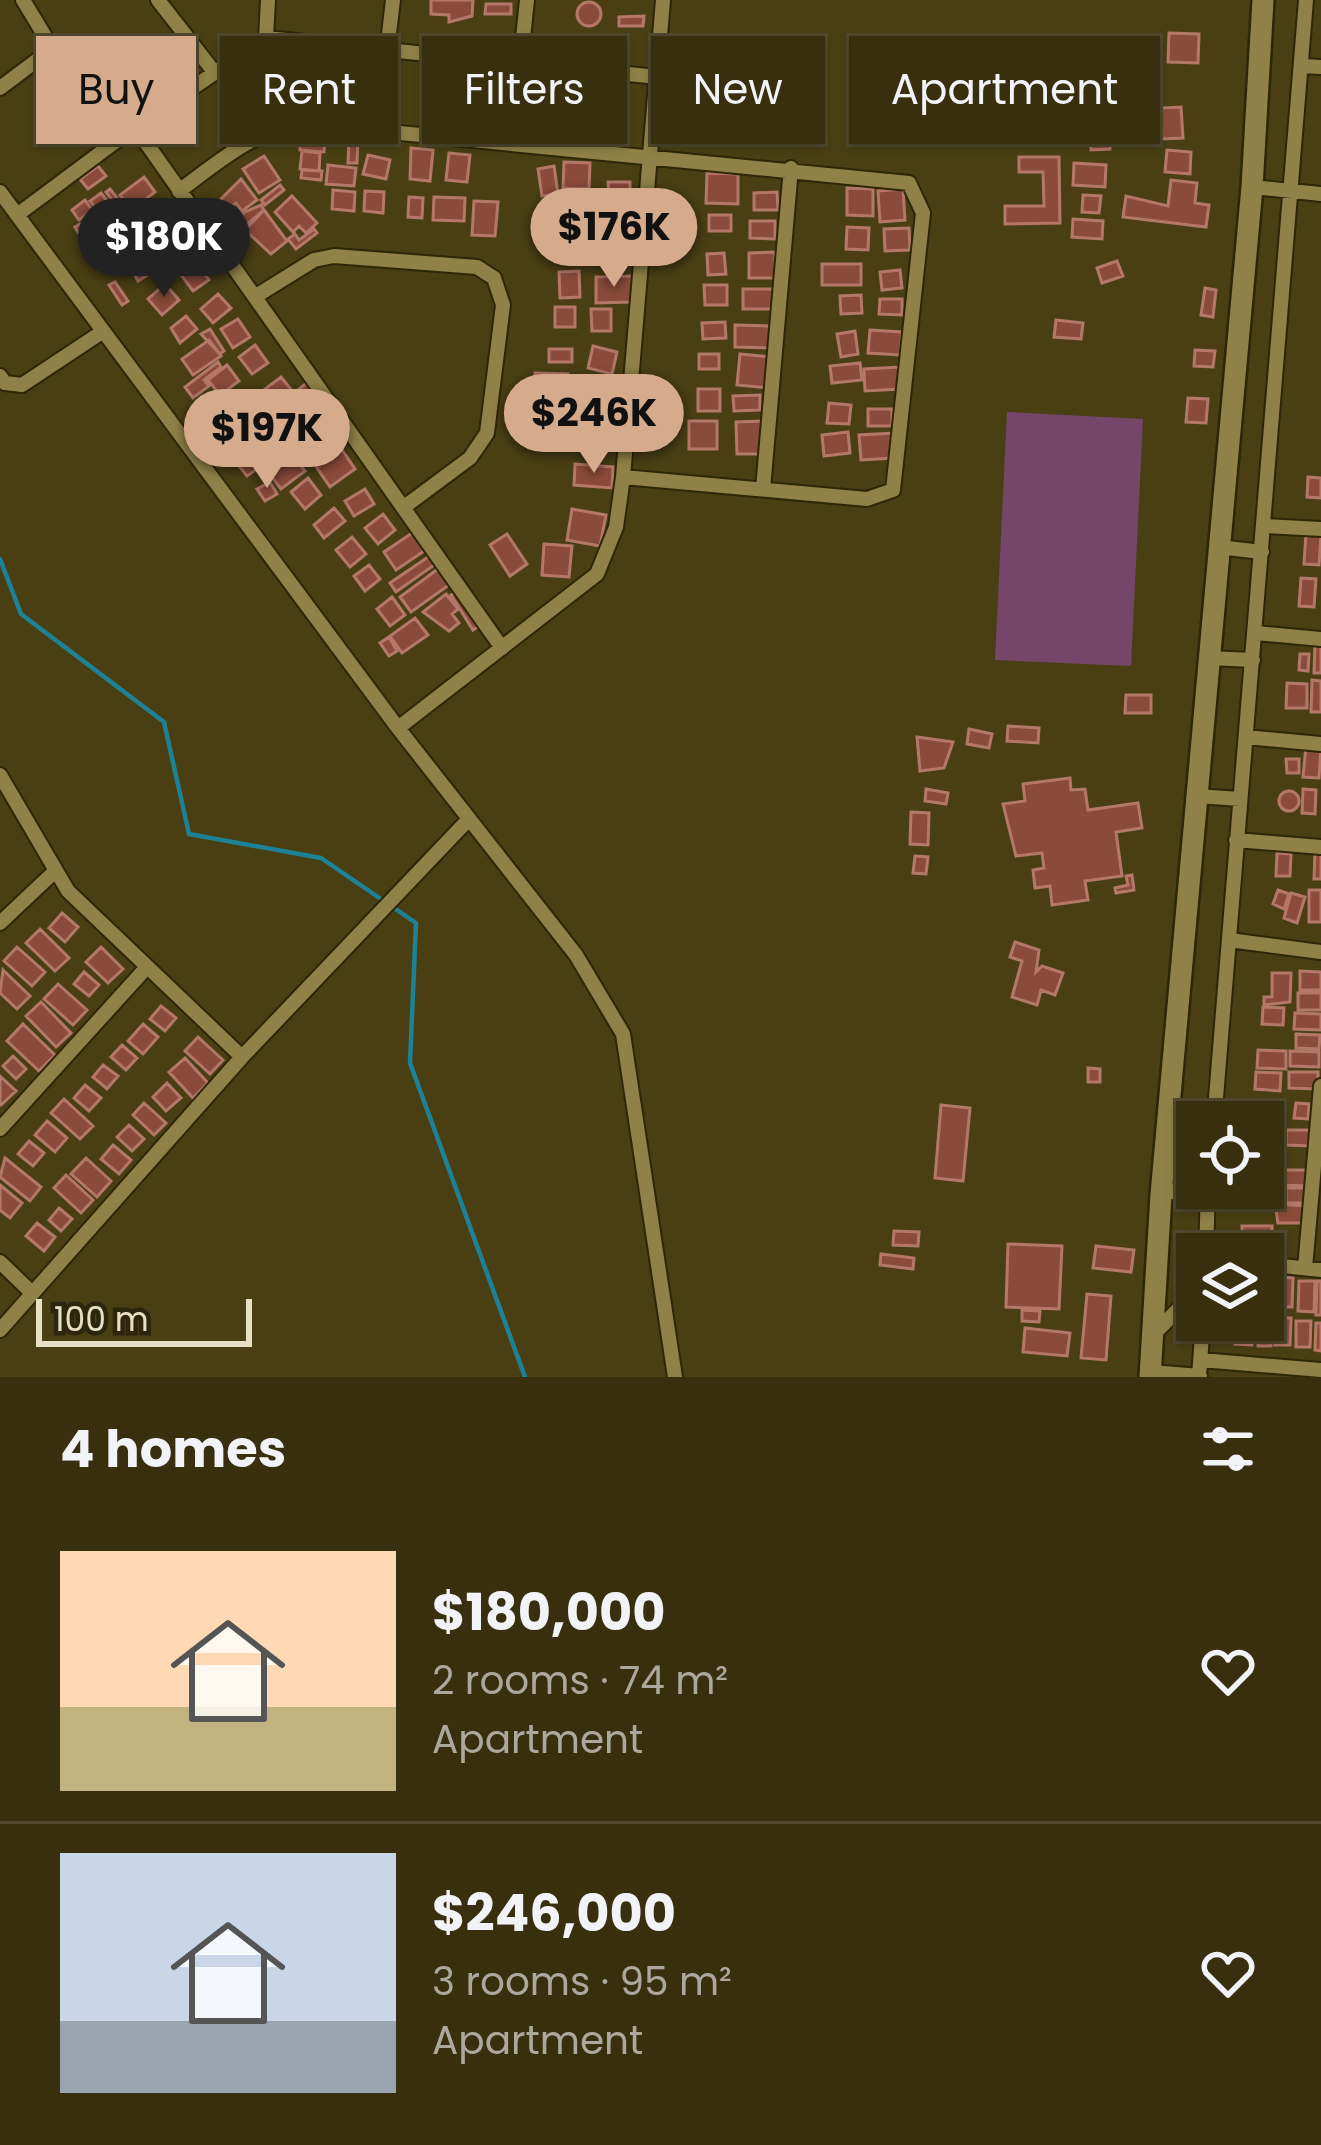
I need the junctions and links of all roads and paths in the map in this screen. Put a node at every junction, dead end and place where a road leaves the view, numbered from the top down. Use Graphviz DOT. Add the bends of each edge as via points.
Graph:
graph roads {
  1 [pos="22,0"];
  2 [pos="158,0"];
  3 [pos="268,0"];
  4 [pos="393,0"];
  5 [pos="526,0"];
  6 [pos="663,0"];
  7 [pos="1263,0"];
  8 [pos="1306,0"];
  9 [pos="266,36"];
  10 [pos="389,36"];
  11 [pos="523,36"];
  12 [pos="661,36"];
  13 [pos="1301,66"];
  14 [pos="1321,68"];
  15 [pos="220,70"];
  16 [pos="215,73"];
  17 [pos="196,86"];
  18 [pos="0,88"];
  19 [pos="112,144"];
  20 [pos="147,144"];
  21 [pos="655,144"];
  22 [pos="654,154"];
  23 [pos="791,167"];
  24 [pos="1252,187"];
  25 [pos="1293,190"];
  26 [pos="179,191"];
  27 [pos="0,192"];
  28 [pos="1321,194"];
  29 [pos="17,215"];
  30 [pos="256,296"];
  31 [pos="102,332"];
  32 [pos="0,376"];
  33 [pos="622,477"];
  34 [pos="763,489"];
  35 [pos="404,507"];
  36 [pos="1266,526"];
  37 [pos="1321,530"];
  38 [pos="1218,547"];
  39 [pos="1262,552"];
  40 [pos="1256,633"];
  41 [pos="1321,639"];
  42 [pos="502,648"];
  43 [pos="1208,658"];
  44 [pos="1253,660"];
  45 [pos="398,728"];
  46 [pos="1246,737"];
  47 [pos="1321,744"];
  48 [pos="0,775"];
  49 [pos="1196,796"];
  50 [pos="1240,799"];
  51 [pos="468,820"];
  52 [pos="1236,840"];
  53 [pos="1321,847"];
  54 [pos="52,874"];
  55 [pos="2,915"];
  56 [pos="1228,940"];
  57 [pos="1321,952"];
  58 [pos="147,968"];
  59 [pos="242,1057"];
  60 [pos="1321,1086"];
  61 [pos="1216,1101"];
  62 [pos="0,1129"];
  63 [pos="1176,1191"];
  64 [pos="1161,1195"];
  65 [pos="0,1262"];
  66 [pos="1313,1269"];
  67 [pos="31,1292"];
  68 [pos="1176,1311"];
  69 [pos="0,1330"];
  70 [pos="1154,1334"];
  71 [pos="1202,1341"];
  72 [pos="1321,1370"];
  73 [pos="1200,1371"];
  74 [pos="1151,1375"];
  75 [pos="675,1377"];
  1 -- 18 [label="street" via="49,43"];
  2 -- 16 [label="street"];
  3 -- 9 [label="street"];
  4 -- 10 [label="street"];
  5 -- 11 [label="street"];
  6 -- 12 [label="street"];
  7 -- 24 [label="street"];
  8 -- 13 [label="street"];
  13 -- 14 [label="street"];
  13 -- 25 [label="street"];
  15 -- 16 [label="street"];
  16 -- 17 [label="street"];
  19 -- 29 [label="street"];
  20 -- 26 [label="street"];
  21 -- 22 [label="street"];
  22 -- 23 [label="street"];
  22 -- 26 [label="street" via="291,125 243,144"];
  22 -- 33 [label="street"];
  23 -- 34 [label="street"];
  23 -- 34 [label="street" via="898,178 917,191 923,213 893,490 867,499"];
  24 -- 25 [label="street"];
  24 -- 38 [label="street"];
  25 -- 28 [label="street"];
  25 -- 36 [label="street"];
  26 -- 30 [label="street"];
  27 -- 29 [label="street"];
  29 -- 31 [label="street"];
  30 -- 35 [label="street"];
  30 -- 35 [label="street" via="334,256 477,267 494,278 503,305 487,433 470,458"];
  31 -- 32 [label="street" via="22,385"];
  31 -- 45 [label="street"];
  33 -- 34 [label="street"];
  33 -- 42 [label="street" via="616,526 597,574"];
  35 -- 42 [label="street"];
  36 -- 37 [label="street"];
  36 -- 39 [label="street"];
  38 -- 39 [label="street"];
  38 -- 43 [label="street"];
  39 -- 40 [label="street"];
  40 -- 41 [label="street"];
  40 -- 44 [label="street"];
  42 -- 45 [label="street"];
  43 -- 44 [label="street"];
  43 -- 49 [label="street"];
  44 -- 46 [label="street"];
  45 -- 51 [label="street"];
  46 -- 47 [label="street"];
  46 -- 50 [label="street"];
  48 -- 54 [label="street"];
  49 -- 50 [label="street"];
  49 -- 64 [label="street"];
  50 -- 52 [label="street"];
  51 -- 59 [label="street"];
  51 -- 75 [label="street" via="576,955 623,1034"];
  52 -- 53 [label="street"];
  52 -- 56 [label="street"];
  54 -- 55 [label="street"];
  54 -- 58 [label="street"];
  56 -- 57 [label="street"];
  56 -- 61 [label="street"];
  58 -- 59 [label="street"];
  58 -- 62 [label="street"];
  59 -- 67 [label="street"];
  60 -- 66 [label="street"];
  63 -- 64 [label="street"];
  64 -- 70 [label="street"];
  65 -- 67 [label="street"];
  67 -- 69 [label="street"];
  68 -- 70 [label="street"];
  70 -- 74 [label="street"];
  71 -- 73 [label="street"];
  72 -- 73 [label="street"];
  73 -- 74 [label="street"];
}
